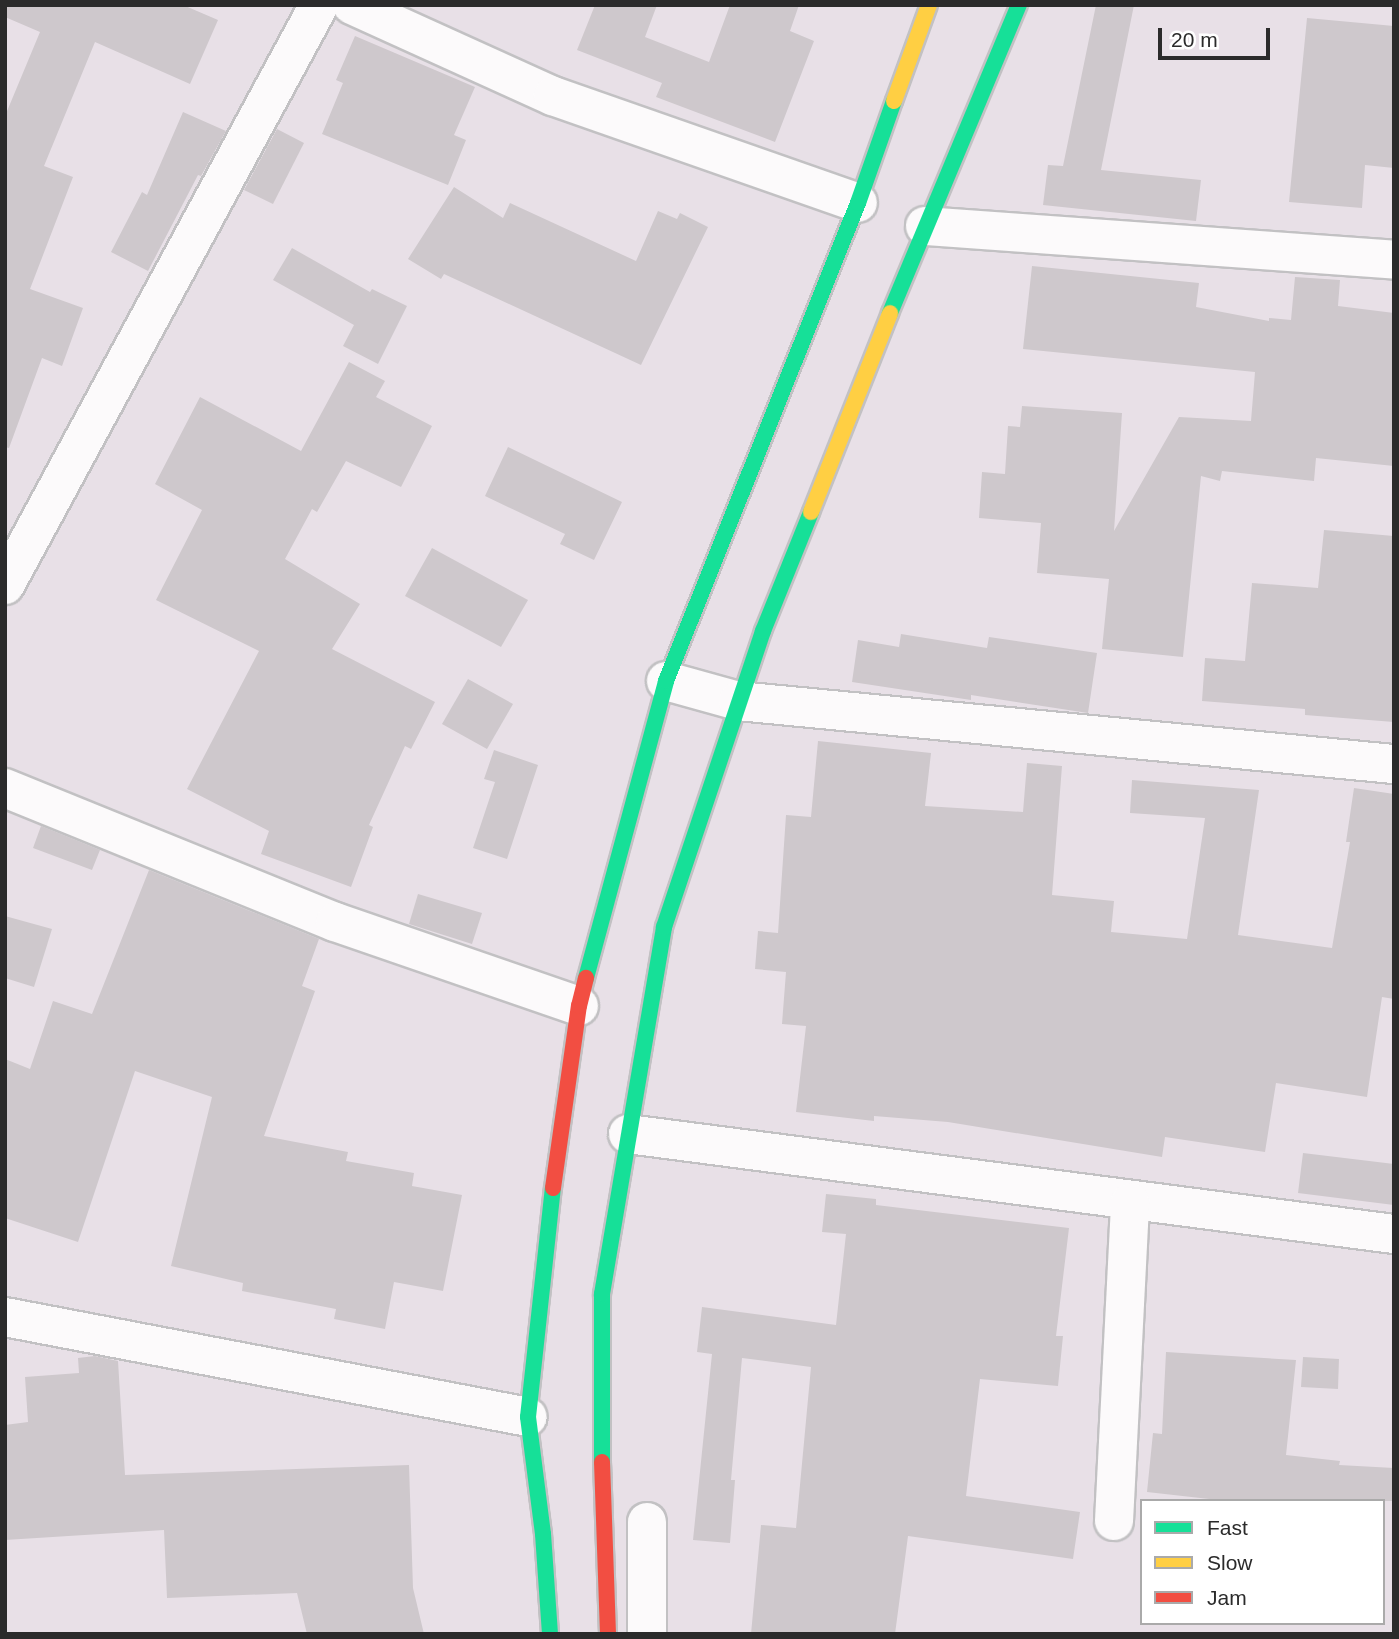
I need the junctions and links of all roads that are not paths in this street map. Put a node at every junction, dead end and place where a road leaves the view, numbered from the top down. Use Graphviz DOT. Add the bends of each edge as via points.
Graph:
graph roads {
  1 [pos="319,5"];
  2 [pos="352,5"];
  3 [pos="929,5"];
  4 [pos="1019,5"];
  5 [pos="858,203"];
  6 [pos="925,226"];
  7 [pos="1394,260"];
  8 [pos="5,585"];
  9 [pos="666,681"];
  10 [pos="738,701"];
  11 [pos="1394,764"];
  12 [pos="5,788"];
  13 [pos="579,1006"];
  14 [pos="628,1134"];
  15 [pos="1130,1202"];
  16 [pos="1394,1234"];
  17 [pos="5,1317"];
  18 [pos="528,1417"];
  19 [pos="1114,1521"];
  20 [pos="647,1522"];
  21 [pos="550,1634"];
  22 [pos="608,1634"];
  23 [pos="647,1634"];
  1 -- 8 [label="street"];
  2 -- 5 [label="street" via="553,96"];
  3 -- 5 [label="street"];
  4 -- 6 [label="street"];
  5 -- 9 [label="street"];
  6 -- 7 [label="street"];
  6 -- 10 [label="street"];
  9 -- 10 [label="street"];
  9 -- 13 [label="street"];
  10 -- 11 [label="street"];
  10 -- 14 [label="street" via="664,927"];
  12 -- 13 [label="street" via="335,922"];
  13 -- 18 [label="street" via="559,1132"];
  14 -- 15 [label="street"];
  14 -- 22 [label="street" via="602,1294 602,1518"];
  15 -- 16 [label="street"];
  15 -- 19 [label="street"];
  17 -- 18 [label="street"];
  18 -- 21 [label="street"];
  20 -- 23 [label="street"];
}
